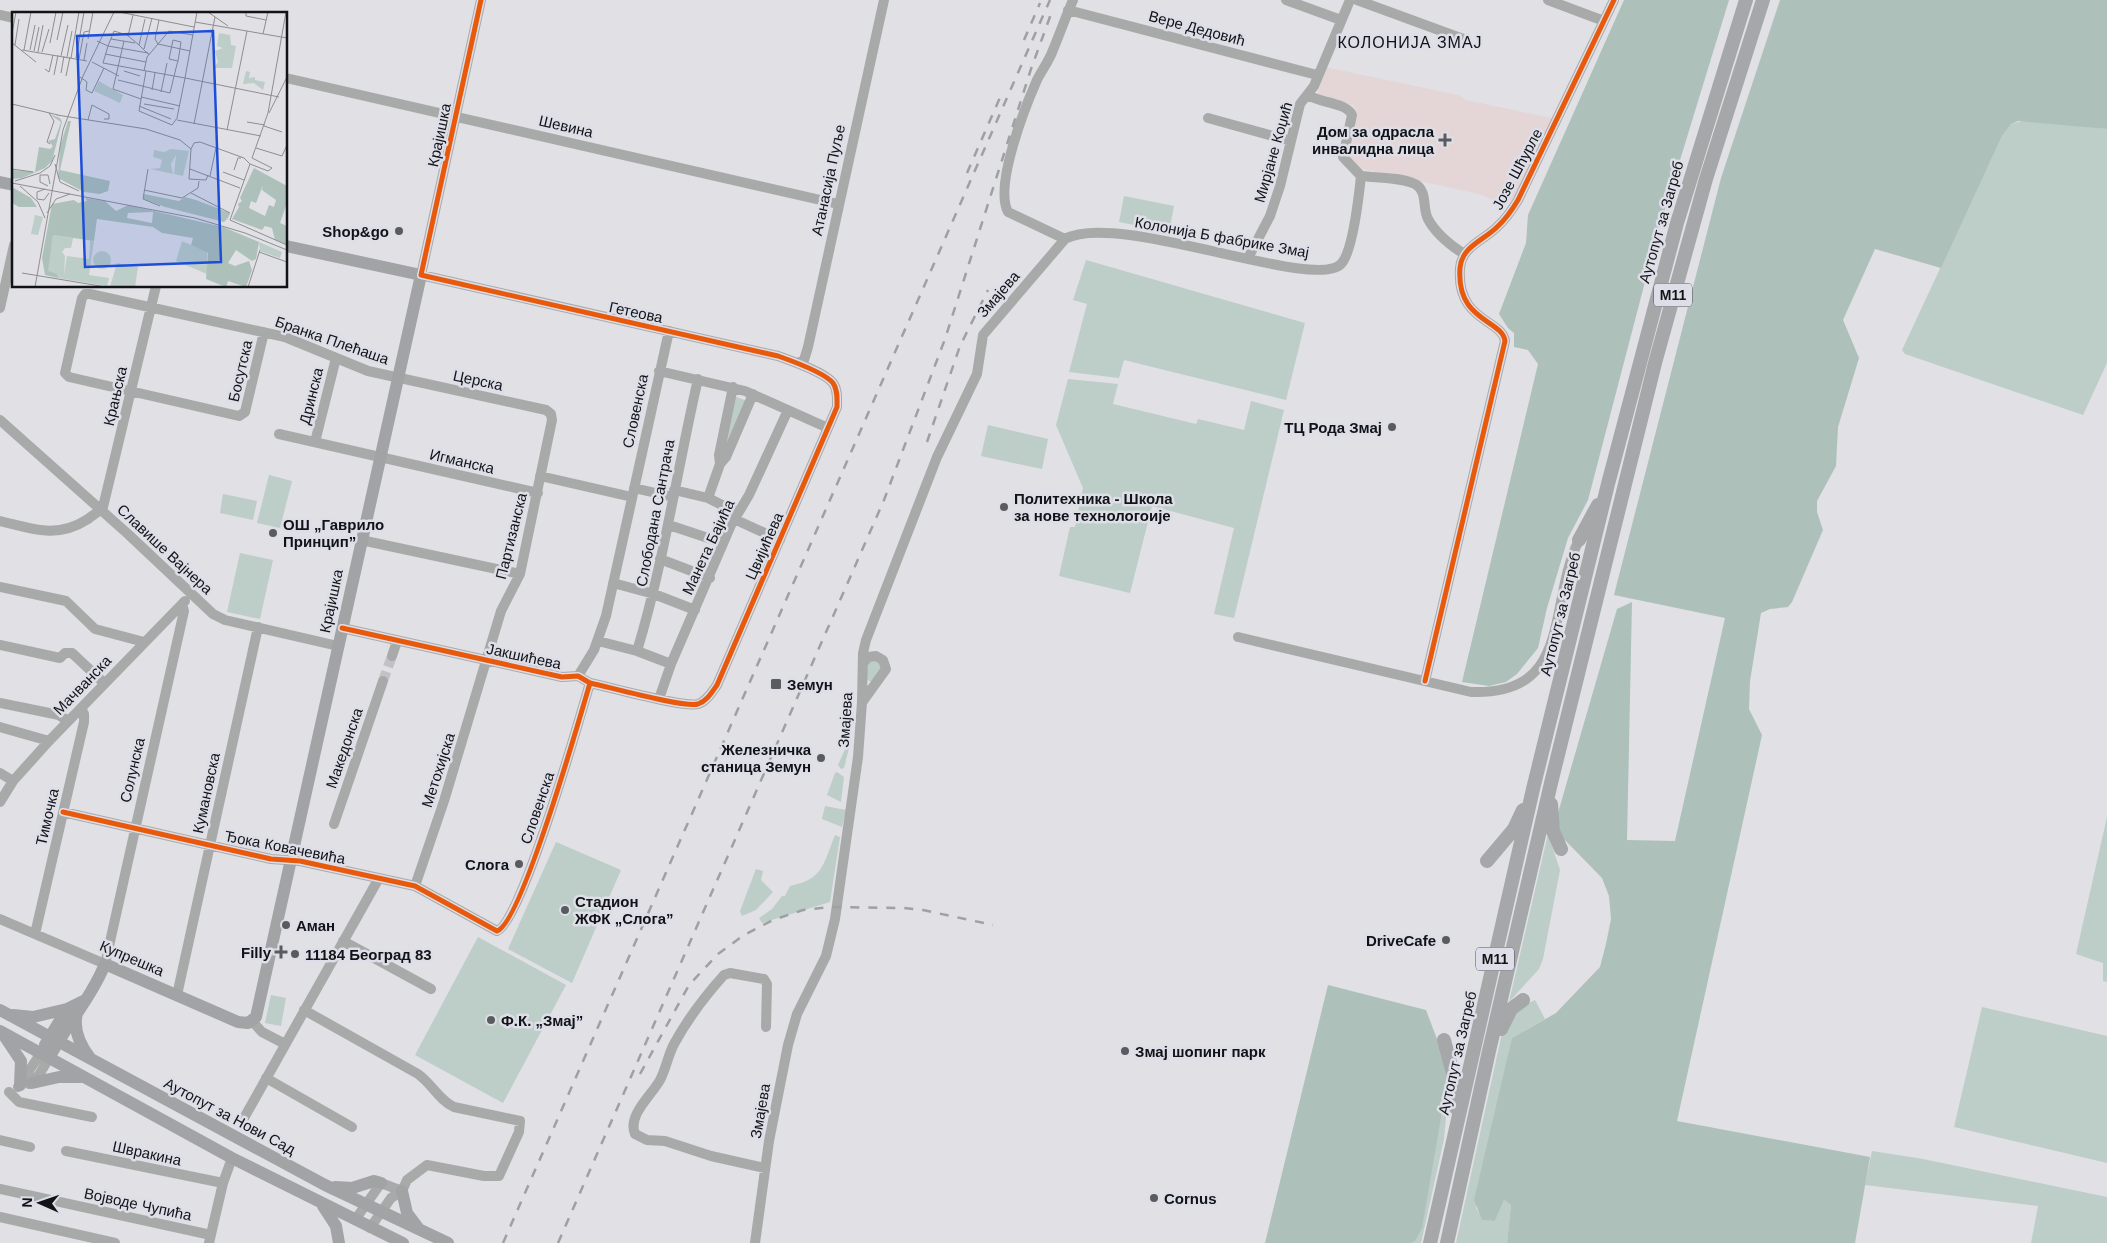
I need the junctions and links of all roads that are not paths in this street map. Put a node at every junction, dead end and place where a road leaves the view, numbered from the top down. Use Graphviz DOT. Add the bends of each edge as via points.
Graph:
graph roads {
  1 [pos="481,0"];
  2 [pos="884,0"];
  3 [pos="1072,0"];
  4 [pos="1286,0"];
  5 [pos="1350,0"];
  6 [pos="1358,0"];
  7 [pos="1548,0"];
  8 [pos="1614,0"];
  9 [pos="1746,0"];
  10 [pos="1763,0"];
  11 [pos="1068,10"];
  12 [pos="1341,20"];
  13 [pos="1604,21"];
  14 [pos="1466,40"];
  15 [pos="1318,75"];
  16 [pos="288,78"];
  17 [pos="1308,94"];
  18 [pos="455,117"];
  19 [pos="1208,118"];
  20 [pos="1291,141"];
  21 [pos="1361,176"];
  22 [pos="838,204"];
  23 [pos="1065,239"];
  24 [pos="288,246"];
  25 [pos="12,254"];
  26 [pos="1464,254"];
  27 [pos="1248,258"];
  28 [pos="421,276"];
  29 [pos="156,288"];
  30 [pos="152,307"];
  31 [pos="0,308"];
  32 [pos="669,331"];
  33 [pos="264,332"];
  34 [pos="336,358"];
  35 [pos="798,363"];
  36 [pos="659,371"];
  37 [pos="397,378"];
  38 [pos="698,379"];
  39 [pos="733,387"];
  40 [pos="836,391"];
  41 [pos="131,392"];
  42 [pos="753,394"];
  43 [pos="788,410"];
  44 [pos="551,414"];
  45 [pos="0,420"];
  46 [pos="828,428"];
  47 [pos="279,434"];
  48 [pos="315,442"];
  49 [pos="380,457"];
  50 [pos="720,464"];
  51 [pos="540,476"];
  52 [pos="1608,484"];
  53 [pos="538,493"];
  54 [pos="633,493"];
  55 [pos="674,493"];
  56 [pos="708,498"];
  57 [pos="100,511"];
  58 [pos="736,516"];
  59 [pos="0,521"];
  60 [pos="669,525"];
  61 [pos="361,540"];
  62 [pos="780,540"];
  63 [pos="1579,540"];
  64 [pos="723,543"];
  65 [pos="660,559"];
  66 [pos="520,574"];
  67 [pos="710,578"];
  68 [pos="613,583"];
  69 [pos="0,587"];
  70 [pos="654,594"];
  71 [pos="192,595"];
  72 [pos="182,604"];
  73 [pos="695,610"];
  74 [pos="258,627"];
  75 [pos="342,628"];
  76 [pos="1238,637"];
  77 [pos="866,640"];
  78 [pos="397,641"];
  79 [pos="598,641"];
  80 [pos="144,642"];
  81 [pos="0,646"];
  82 [pos="338,646"];
  83 [pos="637,651"];
  84 [pos="392,656"];
  85 [pos="872,656"];
  86 [pos="487,662"];
  87 [pos="863,663"];
  88 [pos="671,664"];
  89 [pos="578,676"];
  90 [pos="862,676"];
  91 [pos="383,681"];
  92 [pos="1425,681"];
  93 [pos="104,683"];
  94 [pos="590,683"];
  95 [pos="874,684"];
  96 [pos="659,699"];
  97 [pos="862,702"];
  98 [pos="0,703"];
  99 [pos="699,704"];
  100 [pos="81,708"];
  101 [pos="68,721"];
  102 [pos="0,727"];
  103 [pos="49,741"];
  104 [pos="0,774"];
  105 [pos="13,781"];
  106 [pos="1551,783"];
  107 [pos="1534,790"];
  108 [pos="0,802"];
  109 [pos="63,812"];
  110 [pos="334,824"];
  111 [pos="136,827"];
  112 [pos="210,845"];
  113 [pos="1561,849"];
  114 [pos="289,860"];
  115 [pos="1487,861"];
  116 [pos="379,878"];
  117 [pos="414,886"];
  118 [pos="0,919"];
  119 [pos="493,930"];
  120 [pos="35,934"];
  121 [pos="343,941"];
  122 [pos="105,964"];
  123 [pos="431,989"];
  124 [pos="177,995"];
  125 [pos="1523,1000"];
  126 [pos="304,1010"];
  127 [pos="72,1011"];
  128 [pos="4,1012"];
  129 [pos="252,1022"];
  130 [pos="766,1027"];
  131 [pos="0,1031"];
  132 [pos="53,1040"];
  133 [pos="1444,1040"];
  134 [pos="285,1044"];
  135 [pos="1489,1051"];
  136 [pos="45,1056"];
  137 [pos="92,1060"];
  138 [pos="82,1077"];
  139 [pos="266,1078"];
  140 [pos="16,1089"];
  141 [pos="92,1117"];
  142 [pos="244,1118"];
  143 [pos="352,1127"];
  144 [pos="1456,1128"];
  145 [pos="0,1140"];
  146 [pos="30,1147"];
  147 [pos="66,1151"];
  148 [pos="232,1158"];
  149 [pos="765,1168"];
  150 [pos="381,1183"];
  151 [pos="223,1184"];
  152 [pos="325,1185"];
  153 [pos="0,1189"];
  154 [pos="402,1191"];
  155 [pos="319,1203"];
  156 [pos="366,1205"];
  157 [pos="381,1212"];
  158 [pos="0,1216"];
  159 [pos="355,1220"];
  160 [pos="370,1228"];
  161 [pos="421,1230"];
  162 [pos="210,1239"];
  163 [pos="115,1243"];
  164 [pos="339,1243"];
  165 [pos="403,1243"];
  166 [pos="448,1243"];
  167 [pos="755,1243"];
  168 [pos="1428,1243"];
  169 [pos="1447,1243"];
  1 -- 18 [label="street, Крајишка"];
  2 -- 22 [label="street, Атанасија Пуље"];
  3 -- 11 [label="street"];
  4 -- 12 [label="street"];
  5 -- 12 [label="street, Мирјане Коџић"];
  6 -- 14 [label="street"];
  7 -- 13 [label="street"];
  8 -- 13 [label="street, Јозе Шћурле"];
  9 -- 52 [label="highway, Аутопут за Загреб / M11" via="1677,223"];
  10 -- 106 [label="highway, Аутопут за Загреб / M11" via="1720,129 1673,296"];
  11 -- 15 [label="street, Вере Дедовић"];
  11 -- 23 [label="street" via="1027,105 1009,158 1005,190 1008,212"];
  12 -- 15 [label="street, Мирјане Коџић"];
  13 -- 26 [label="street, Јозе Шћурле" via="1518,200 1496,228"];
  15 -- 17 [label="street, Мирјане Коџић"];
  16 -- 18 [label="street, Шевина"];
  17 -- 20 [label="street, Мирјане Коџић" via="1300,104"];
  17 -- 21 [label="street" via="1316,100 1350,111 1343,157"];
  18 -- 22 [label="street, Шевина"];
  18 -- 28 [label="street, Крајишка"];
  19 -- 20 [label="street"];
  20 -- 27 [label="street, Мирјане Коџић" via="1270,216"];
  21 -- 26 [label="street" via="1418,186 1423,195 1426,216 1448,243"];
  21 -- 27 [label="street, Колонија Б фабрике Змај" via="1352,237 1340,266 1302,269"];
  22 -- 35 [label="street, Атанасија Пуље" via="808,347 804,360"];
  23 -- 27 [label="street, Колонија Б фабрике Змај" via="1112,233"];
  23 -- 77 [label="street, Змајева" via="983,335 977,374 926,485"];
  24 -- 28 [label="main road, Гетеова"];
  25 -- 31 [label="street"];
  26 -- 92 [label="street" via="1460,266 1462,294 1472,311 1503,335 1505,341"];
  28 -- 32 [label="street, Гетеова"];
  28 -- 37 [label="main road, Крајишка"];
  29 -- 30 [label="street, Крањска"];
  30 -- 33 [label="street, Бранка Плећаша"];
  30 -- 41 [label="street, Крањска"];
  30 -- 41 [label="street, Бранка Плећаша" via="90,294 82,298 65,372 67,376"];
  32 -- 35 [label="street, Гетеова" via="748,348"];
  32 -- 36 [label="street, Словенска"];
  33 -- 34 [label="street, Бранка Плећаша" via="302,342"];
  33 -- 41 [label="street, Босутска" via="242,415"];
  34 -- 37 [label="street, Бранка Плећаша"];
  34 -- 48 [label="street, Дринска"];
  35 -- 40 [label="street, Гетеова" via="831,381"];
  36 -- 38 [label="street"];
  36 -- 54 [label="street, Словенска"];
  37 -- 44 [label="street, Церска" via="546,410"];
  37 -- 49 [label="main road, Крајишка"];
  38 -- 39 [label="street"];
  38 -- 55 [label="street, Слободана Сантрача"];
  39 -- 42 [label="street"];
  39 -- 50 [label="street"];
  40 -- 46 [label="street, Цвијићева" via="836,407"];
  41 -- 57 [label="street, Крањска" via="108,493"];
  42 -- 43 [label="street"];
  42 -- 50 [label="street" via="726,458"];
  43 -- 46 [label="street"];
  43 -- 58 [label="street, Манета Бајића"];
  44 -- 51 [label="street, Партизанска"];
  45 -- 57 [label="street, Славише Вајнера"];
  46 -- 62 [label="street, Цвијићева"];
  47 -- 48 [label="street, Дринска"];
  48 -- 49 [label="street, Дринска"];
  49 -- 53 [label="street, Игманска"];
  49 -- 61 [label="main road, Крајишка"];
  50 -- 56 [label="street"];
  51 -- 53 [label="street, Партизанска"];
  51 -- 54 [label="street"];
  52 -- 63 [label="highway"];
  52 -- 107 [label="highway, Аутопут за Загреб / M11"];
  53 -- 66 [label="street, Партизанска"];
  54 -- 55 [label="street"];
  54 -- 68 [label="street, Словенска"];
  55 -- 56 [label="street"];
  55 -- 60 [label="street, Слободана Сантрача"];
  56 -- 58 [label="street"];
  57 -- 59 [label="street" via="77,526 55,532"];
  57 -- 71 [label="street, Славише Вајнера"];
  58 -- 62 [label="street"];
  58 -- 64 [label="street, Манета Бајића"];
  60 -- 64 [label="street"];
  60 -- 65 [label="street, Слободана Сантрача"];
  61 -- 66 [label="street"];
  61 -- 75 [label="main road, Крајишка"];
  62 -- 99 [label="street, Цвијићева" via="717,685"];
  63 -- 92 [label="street" via="1551,644 1537,670 1511,688 1496,692 1470,692"];
  64 -- 67 [label="street, Манета Бајића"];
  65 -- 67 [label="street"];
  65 -- 70 [label="street, Слободана Сантрача"];
  66 -- 86 [label="street, Партизанска" via="501,611"];
  67 -- 73 [label="street, Манета Бајића"];
  68 -- 70 [label="street"];
  68 -- 79 [label="street, Словенска"];
  69 -- 80 [label="street" via="66,601 98,631"];
  70 -- 73 [label="street"];
  70 -- 83 [label="street, Слободана Сантрача"];
  71 -- 72 [label="street, Мачванска"];
  71 -- 74 [label="street, Славише Вајнера" via="220,618"];
  72 -- 80 [label="street, Мачванска"];
  72 -- 111 [label="street, Солунска" via="184,611"];
  73 -- 88 [label="street, Манета Бајића"];
  74 -- 82 [label="street, Славише Вајнера"];
  74 -- 112 [label="street, Кумановска"];
  75 -- 78 [label="street, Јакшићева"];
  75 -- 82 [label="main road, Крајишка"];
  76 -- 92 [label="street"];
  77 -- 85 [label="street"];
  77 -- 87 [label="street, Змајева"];
  78 -- 84 [label="street"];
  78 -- 86 [label="street, Јакшићева"];
  79 -- 83 [label="street"];
  79 -- 89 [label="street, Словенска"];
  80 -- 93 [label="street, Мачванска"];
  81 -- 93 [label="street" via="60,658 67,652 72,653"];
  82 -- 114 [label="main road, Крајишка"];
  83 -- 88 [label="street"];
  85 -- 87 [label="street"];
  85 -- 95 [label="street" via="879,657 886,665 884,674"];
  86 -- 89 [label="street, Јакшићева" via="562,677"];
  86 -- 117 [label="street, Метохијска"];
  87 -- 90 [label="street, Змајева"];
  88 -- 96 [label="street, Манета Бајића"];
  89 -- 94 [label="street, Јакшићева"];
  90 -- 95 [label="street"];
  90 -- 97 [label="street, Змајева"];
  91 -- 110 [label="street, Македонска"];
  93 -- 100 [label="street, Мачванска"];
  94 -- 96 [label="street, Јакшићева"];
  94 -- 119 [label="street, Словенска" via="527,879 506,925"];
  95 -- 97 [label="street"];
  96 -- 99 [label="street, Јакшићева" via="686,705"];
  97 -- 149 [label="street, Змајева" via="854,790 835,919 826,956 791,1033"];
  98 -- 101 [label="street" via="59,715"];
  100 -- 101 [label="street, Мачванска"];
  100 -- 109 [label="street, Тимочка" via="84,722"];
  101 -- 103 [label="street, Мачванска"];
  102 -- 103 [label="street"];
  103 -- 105 [label="street, Мачванска"];
  104 -- 105 [label="street"];
  105 -- 108 [label="street, Мачванска"];
  106 -- 113 [label="highway" via="1552,823"];
  106 -- 135 [label="highway, Аутопут за Загреб / M11"];
  107 -- 115 [label="highway" via="1514,829"];
  107 -- 144 [label="highway, Аутопут за Загреб / M11"];
  109 -- 111 [label="street, Ђока Ковачевића"];
  109 -- 120 [label="street, Тимочка"];
  111 -- 112 [label="street, Ђока Ковачевића"];
  111 -- 122 [label="street, Солунска"];
  112 -- 114 [label="street, Ђока Ковачевића"];
  112 -- 124 [label="street, Кумановска"];
  114 -- 116 [label="street, Ђока Ковачевића"];
  114 -- 129 [label="main road, Крајишка" via="257,1013"];
  116 -- 117 [label="street, Ђока Ковачевића"];
  116 -- 121 [label="street"];
  117 -- 119 [label="street, Ђока Ковачевића"];
  118 -- 120 [label="street, Купрешка"];
  120 -- 122 [label="street, Купрешка"];
  121 -- 123 [label="street"];
  121 -- 126 [label="street"];
  122 -- 124 [label="main road, Купрешка"];
  122 -- 127 [label="main road, Солунска" via="87,998"];
  124 -- 129 [label="main road, Купрешка" via="238,1022"];
  125 -- 135 [label="highway" via="1507,1014"];
  126 -- 134 [label="street"];
  126 -- 154 [label="street" via="418,1074 429,1082 444,1103 520,1121 519,1132 499,1176 427,1165 407,1180"];
  127 -- 128 [label="main road" via="32,1017"];
  127 -- 132 [label="main road, Солунска"];
  127 -- 137 [label="main road" via="77,1034"];
  128 -- 132 [label="main road, Аутопут за Нови Сад"];
  129 -- 134 [label="street" via="262,1032"];
  130 -- 149 [label="street" via="767,984 764,979 730,973 724,975 677,1039 662,1077 643,1104 633,1126 635,1134 647,1140 665,1141"];
  131 -- 136 [label="main road"];
  131 -- 140 [label="main road" via="21,1061"];
  132 -- 136 [label="main road, Солунска"];
  132 -- 137 [label="main road, Аутопут за Нови Сад"];
  133 -- 144 [label="highway" via="1454,1077"];
  134 -- 139 [label="street"];
  135 -- 169 [label="highway, Аутопут за Загреб / M11"];
  136 -- 138 [label="main road"];
  136 -- 140 [label="street"];
  137 -- 152 [label="main road, Аутопут за Нови Сад"];
  138 -- 140 [label="main road" via="59,1077"];
  138 -- 148 [label="main road"];
  139 -- 142 [label="street"];
  139 -- 143 [label="street"];
  140 -- 141 [label="street" via="19,1102"];
  144 -- 168 [label="highway, Аутопут за Загреб / M11"];
  145 -- 146 [label="street"];
  147 -- 151 [label="street, Швракина"];
  148 -- 151 [label="street"];
  148 -- 155 [label="main road"];
  149 -- 167 [label="street, Змајева"];
  150 -- 152 [label="main road" via="372,1181 348,1188"];
  150 -- 154 [label="street"];
  150 -- 156 [label="street"];
  151 -- 162 [label="street"];
  152 -- 156 [label="main road, Аутопут за Нови Сад"];
  153 -- 162 [label="street, Војводе Чупића"];
  154 -- 157 [label="street" via="391,1198"];
  154 -- 161 [label="main road" via="407,1213"];
  155 -- 159 [label="main road"];
  155 -- 164 [label="main road" via="333,1219"];
  156 -- 157 [label="main road, Аутопут за Нови Сад"];
  156 -- 159 [label="street"];
  157 -- 160 [label="street"];
  157 -- 161 [label="main road, Аутопут за Нови Сад"];
  158 -- 163 [label="street"];
  159 -- 160 [label="main road"];
  160 -- 165 [label="main road"];
  161 -- 166 [label="main road, Аутопут за Нови Сад"];
}
